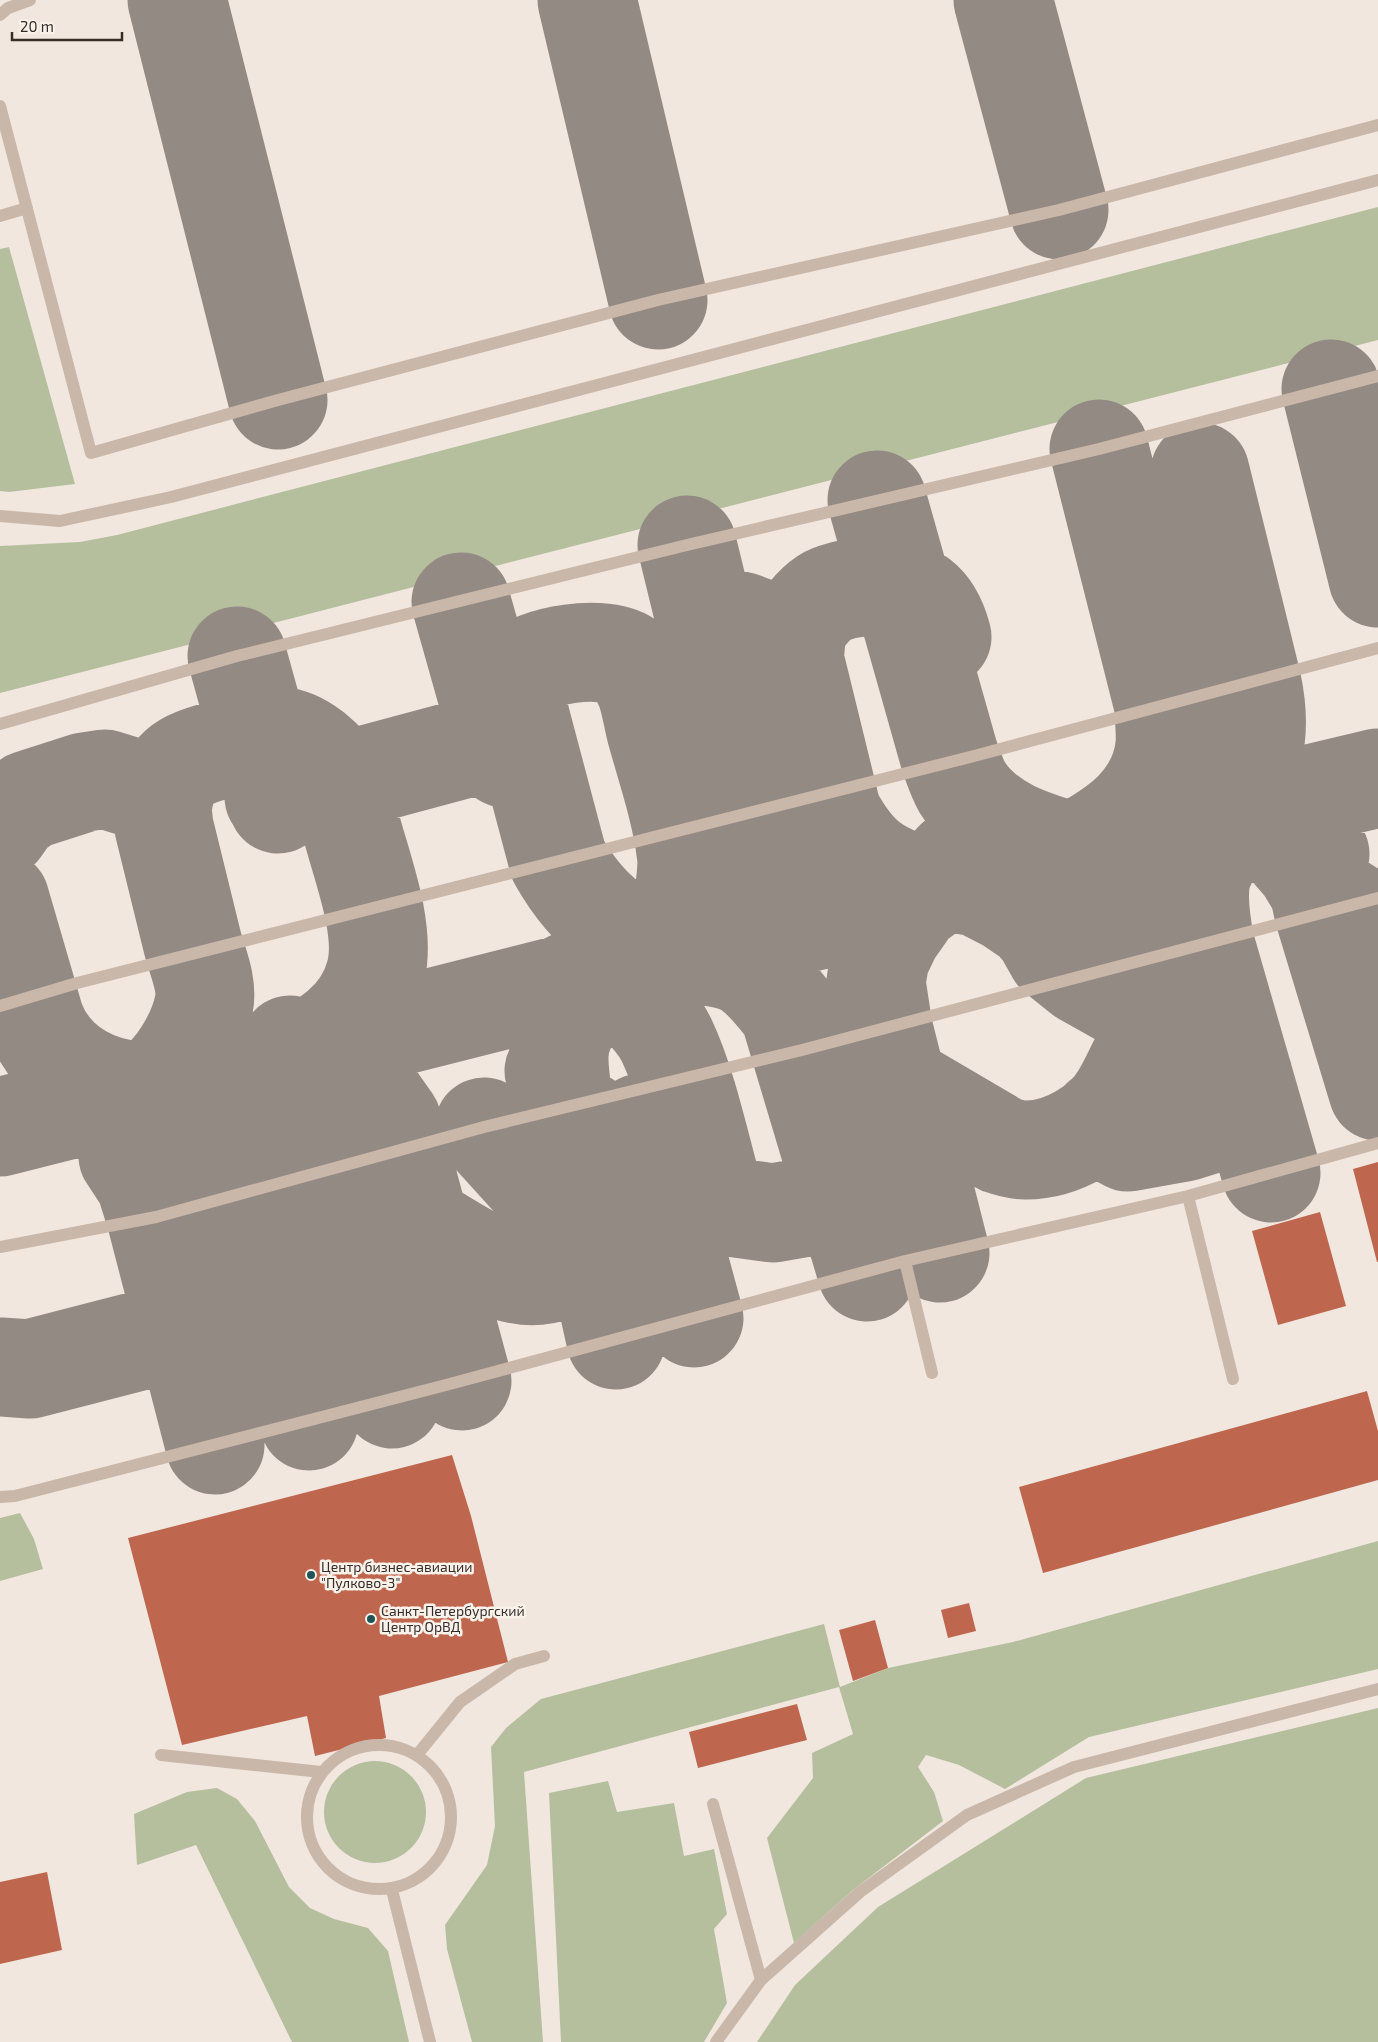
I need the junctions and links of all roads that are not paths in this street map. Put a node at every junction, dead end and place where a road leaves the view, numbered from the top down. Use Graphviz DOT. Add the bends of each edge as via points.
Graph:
graph roads {
  1 [pos="30,0"];
  2 [pos="0,15"];
  3 [pos="0,106"];
  4 [pos="1378,124"];
  5 [pos="1378,180"];
  6 [pos="27,208"];
  7 [pos="0,216"];
  8 [pos="1378,376"];
  9 [pos="0,516"];
  10 [pos="1378,648"];
  11 [pos="0,724"];
  12 [pos="1378,898"];
  13 [pos="0,1006"];
  14 [pos="1378,1143"];
  15 [pos="1188,1196"];
  16 [pos="0,1246"];
  17 [pos="905,1261"];
  18 [pos="932,1373"];
  19 [pos="1233,1379"];
  20 [pos="0,1498"];
  21 [pos="544,1656"];
  22 [pos="1378,1689"];
  23 [pos="417,1754"];
  24 [pos="160,1756"];
  25 [pos="321,1772"];
  26 [pos="713,1804"];
  27 [pos="392,1890"];
  28 [pos="761,1980"];
  29 [pos="430,2042"];
  30 [pos="716,2042"];
  1 -- 2 [label="lane" via="8,8"];
  3 -- 6 [label="lane"];
  4 -- 6 [label="lane" via="1059,210 658,300 91,453"];
  5 -- 9 [label="lane" via="170,497 60,520"];
  6 -- 7 [label="lane"];
  8 -- 11 [label="lane" via="1099,449 687,545 237,656"];
  10 -- 13 [label="lane" via="974,756 86,980"];
  12 -- 16 [label="lane" via="802,1050 555,1108 156,1216"];
  14 -- 15 [label="lane"];
  15 -- 17 [label="lane"];
  15 -- 19 [label="lane"];
  17 -- 18 [label="lane"];
  17 -- 20 [label="lane" via="446,1385"];
  21 -- 23 [label="lane" via="515,1664 460,1702"];
  22 -- 28 [label="lane" via="1074,1767 967,1815 860,1892"];
  23 -- 25 [label="lane" via="384,1744 349,1750"];
  23 -- 27 [label="lane" via="442,1779 452,1813 446,1848 424,1875"];
  24 -- 25 [label="lane"];
  25 -- 27 [label="lane" via="306,1804 308,1839 326,1869 356,1888"];
  26 -- 28 [label="lane"];
  27 -- 29 [label="lane"];
  28 -- 30 [label="lane"];
}
